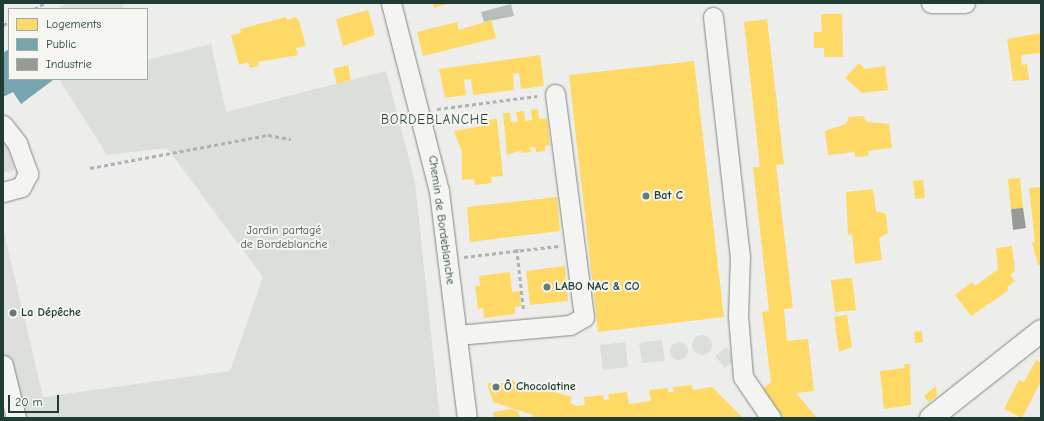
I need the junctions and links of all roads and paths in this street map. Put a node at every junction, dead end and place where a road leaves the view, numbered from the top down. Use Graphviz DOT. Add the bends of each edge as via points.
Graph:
graph roads {
  1 [pos="45,3"];
  2 [pos="391,3"];
  3 [pos="930,3"];
  4 [pos="964,3"];
  5 [pos="36,8"];
  6 [pos="713,17"];
  7 [pos="555,94"];
  8 [pos="421,111"];
  9 [pos="3,125"];
  10 [pos="291,140"];
  11 [pos="90,168"];
  12 [pos="12,190"];
  13 [pos="572,245"];
  14 [pos="517,249"];
  15 [pos="448,259"];
  16 [pos="526,329"];
  17 [pos="1041,331"];
  18 [pos="457,335"];
  19 [pos="3,365"];
  20 [pos="16,418"];
  21 [pos="467,418"];
  22 [pos="771,418"];
  23 [pos="931,418"];
  1 -- 5 [label="path"];
  2 -- 8 [label="street, Chemin de Bordeblanche"];
  3 -- 4 [label="street"];
  6 -- 22 [label="street" via="740,256 738,315 743,377"];
  7 -- 8 [label="path"];
  7 -- 13 [label="street"];
  8 -- 15 [label="street, Chemin de Bordeblanche" via="440,191"];
  9 -- 12 [label="street" via="26,163 28,174"];
  10 -- 11 [label="path" via="268,135"];
  13 -- 14 [label="path"];
  13 -- 16 [label="street" via="584,317 570,325"];
  14 -- 15 [label="path"];
  14 -- 16 [label="path"];
  15 -- 18 [label="street, Chemin de Bordeblanche"];
  16 -- 18 [label="street"];
  17 -- 23 [label="main road"];
  18 -- 21 [label="street, Chemin de Bordeblanche"];
  19 -- 20 [label="street"];
}
